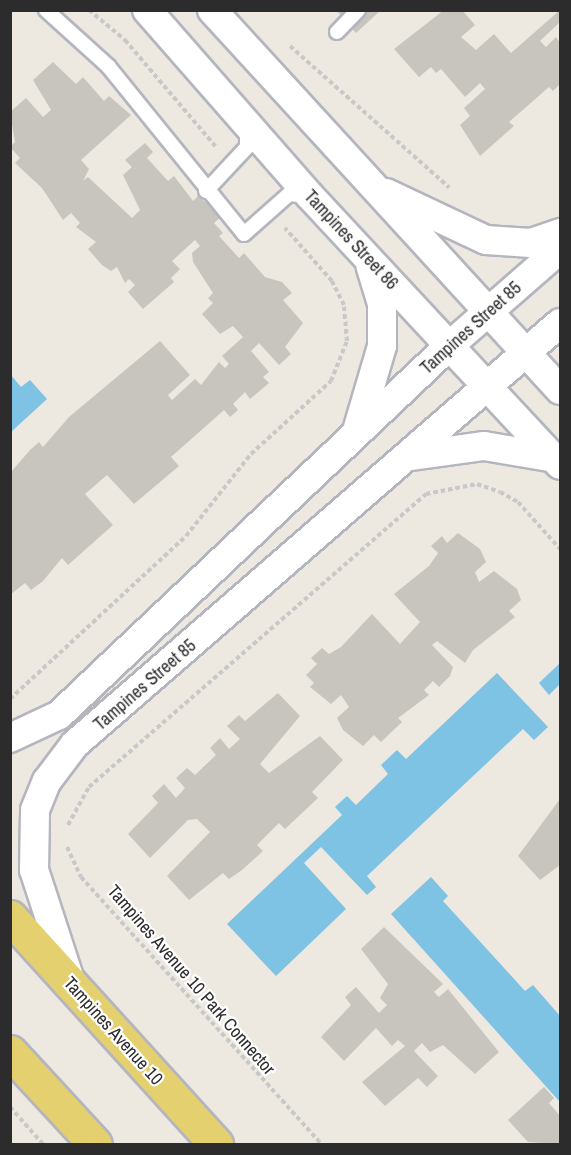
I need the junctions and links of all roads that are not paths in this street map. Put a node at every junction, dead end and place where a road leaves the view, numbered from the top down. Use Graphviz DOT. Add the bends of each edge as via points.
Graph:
graph roads {
  1 [pos="46,10"];
  2 [pos="147,10"];
  3 [pos="212,10"];
  4 [pos="358,10"];
  5 [pos="337,32"];
  6 [pos="247,122"];
  7 [pos="366,182"];
  8 [pos="206,191"];
  9 [pos="310,196"];
  10 [pos="561,233"];
  11 [pos="561,249"];
  12 [pos="369,260"];
  13 [pos="487,312"];
  14 [pos="561,323"];
  15 [pos="449,346"];
  16 [pos="527,352"];
  17 [pos="487,388"];
  18 [pos="561,390"];
  19 [pos="356,433"];
  20 [pos="410,456"];
  21 [pos="558,461"];
  22 [pos="10,738"];
  23 [pos="10,917"];
  24 [pos="71,985"];
  25 [pos="10,1052"];
  26 [pos="95,1144"];
  27 [pos="216,1144"];
  1 -- 8 [label="lane" via="108,66"];
  2 -- 6 [label="street, Tampines Street 86"];
  3 -- 7 [label="street"];
  4 -- 5 [label="lane"];
  6 -- 8 [label="lane" via="247,147 233,168"];
  6 -- 9 [label="street, Tampines Street 86"];
  7 -- 10 [label="street" via="470,236 531,243"];
  7 -- 13 [label="street"];
  8 -- 9 [label="lane" via="244,234 289,194"];
  9 -- 12 [label="street, Tampines Street 86"];
  11 -- 13 [label="street, Tampines Street 85"];
  12 -- 15 [label="street, Tampines Street 86"];
  12 -- 19 [label="street, Tampines Street 85" via="382,304 382,346"];
  13 -- 15 [label="street, Tampines Street 85"];
  13 -- 16 [label="street"];
  14 -- 16 [label="street, Tampines Street 85"];
  15 -- 17 [label="street, Tampines Street 86"];
  15 -- 19 [label="street, Tampines Street 85"];
  16 -- 17 [label="street, Tampines Street 85"];
  16 -- 18 [label="street"];
  17 -- 20 [label="street, Tampines Street 85"];
  17 -- 21 [label="street, Tampines Street 86"];
  19 -- 22 [label="street, Tampines Street 85" via="59,715"];
  20 -- 21 [label="street, Tampines Street 85" via="459,446"];
  20 -- 24 [label="street, Tampines Street 85" via="75,744 47,781 35,810 34,870"];
  23 -- 24 [label="main road, Tampines Avenue 10"];
  24 -- 27 [label="main road, Tampines Avenue 10"];
  25 -- 26 [label="main road"];
}
